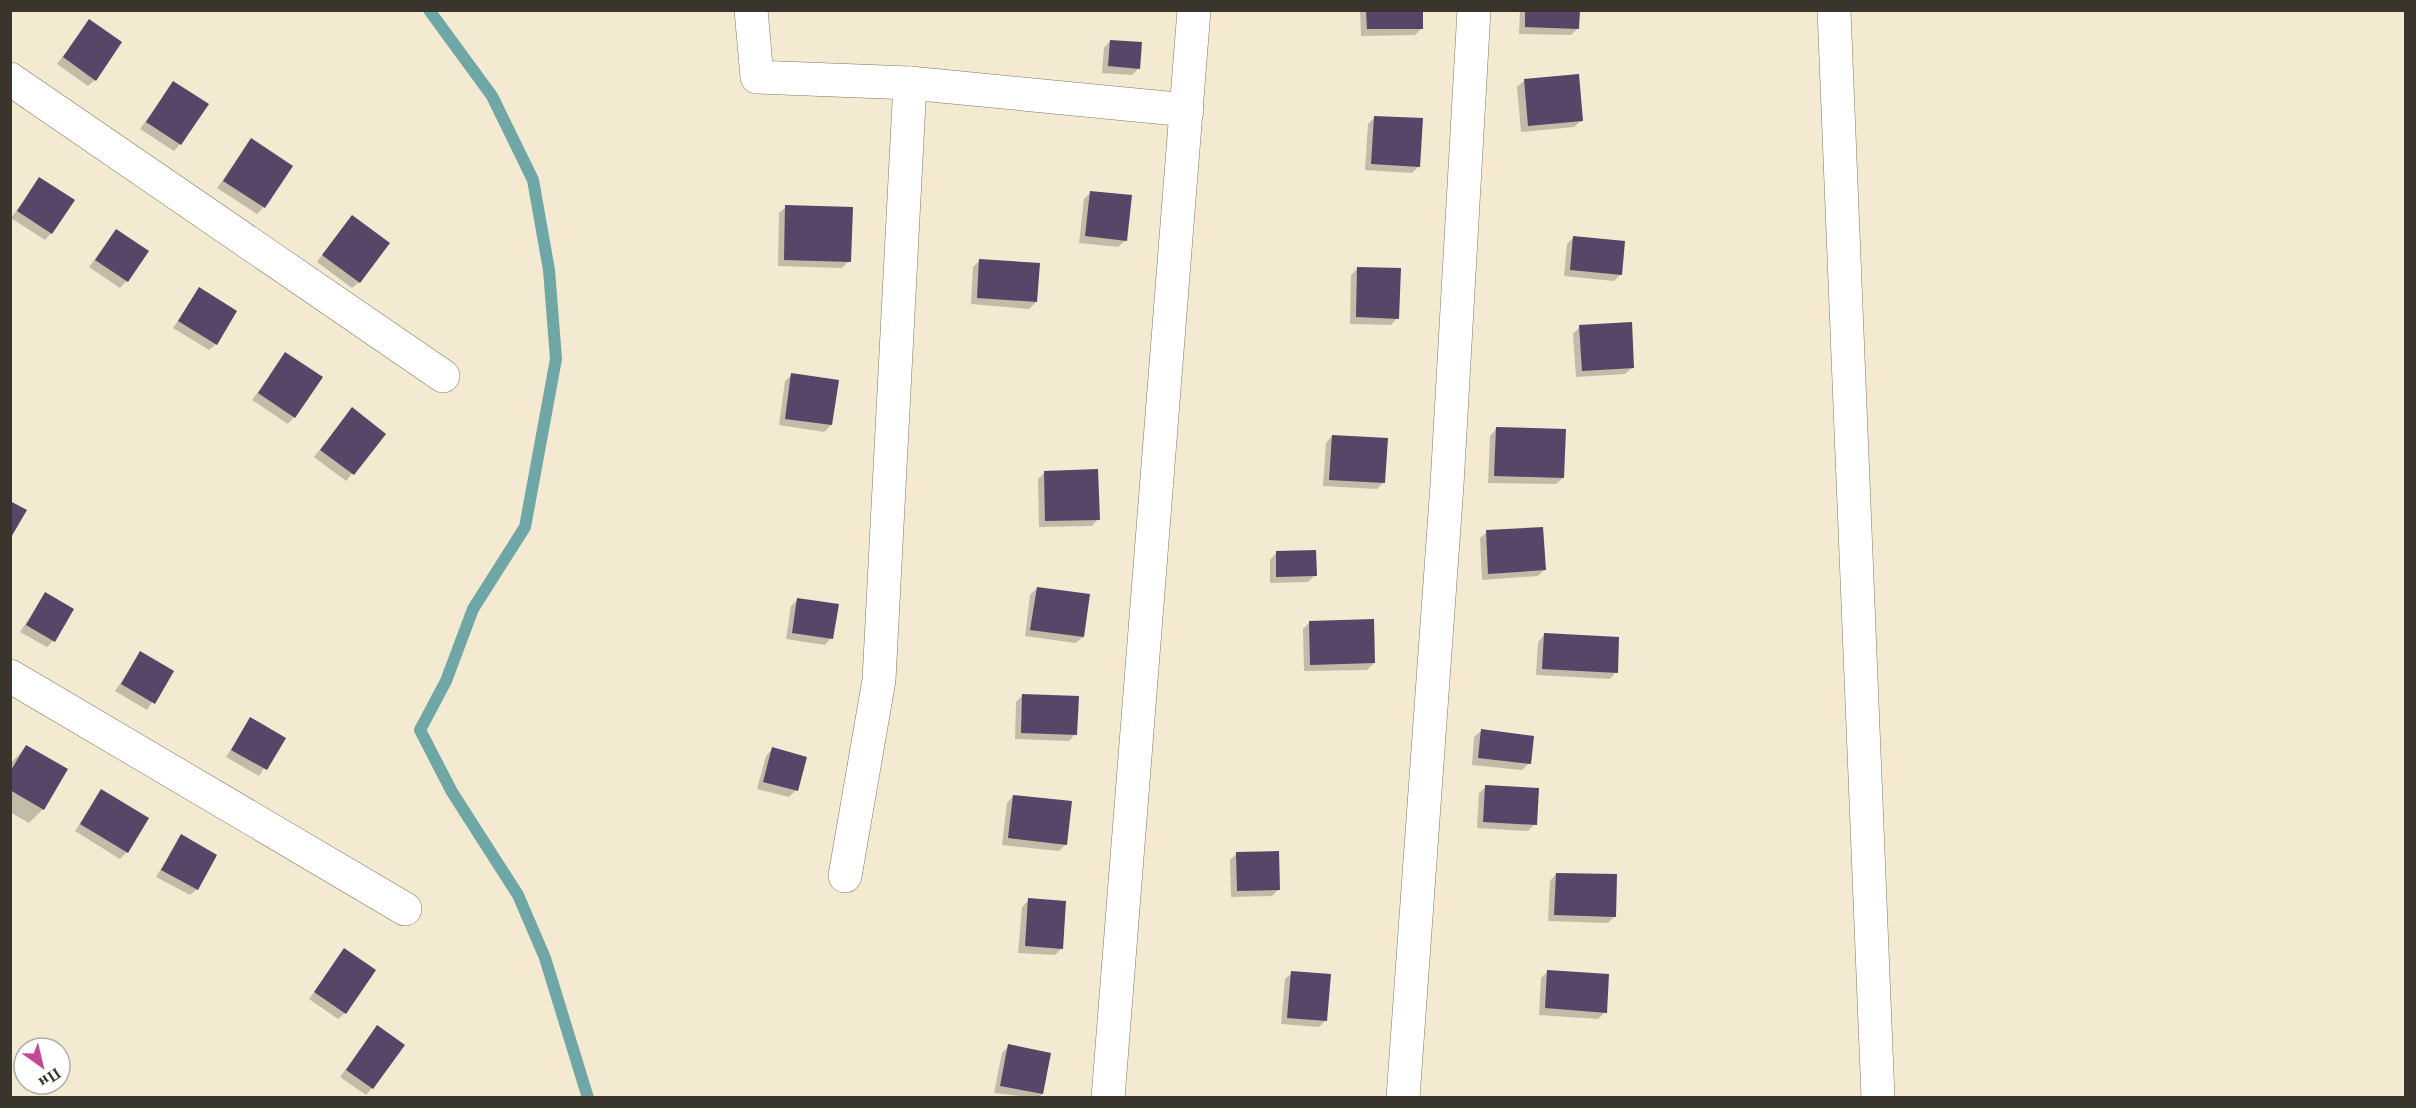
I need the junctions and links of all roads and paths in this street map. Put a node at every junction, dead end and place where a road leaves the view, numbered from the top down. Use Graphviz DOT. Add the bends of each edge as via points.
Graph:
graph roads {
  1 [pos="751,10"];
  2 [pos="1194,10"];
  3 [pos="1474,10"];
  4 [pos="1834,10"];
  5 [pos="10,79"];
  6 [pos="910,83"];
  7 [pos="1187,110"];
  8 [pos="443,376"];
  9 [pos="10,676"];
  10 [pos="845,876"];
  11 [pos="405,909"];
  12 [pos="1108,1098"];
  13 [pos="1403,1098"];
  14 [pos="1878,1098"];
  1 -- 6 [label="street" via="756,77"];
  2 -- 7 [label="street"];
  3 -- 13 [label="street" via="1447,484"];
  4 -- 14 [label="street"];
  5 -- 8 [label="street"];
  6 -- 7 [label="street"];
  6 -- 10 [label="street" via="879,680"];
  7 -- 12 [label="street"];
  9 -- 11 [label="street"];
}
